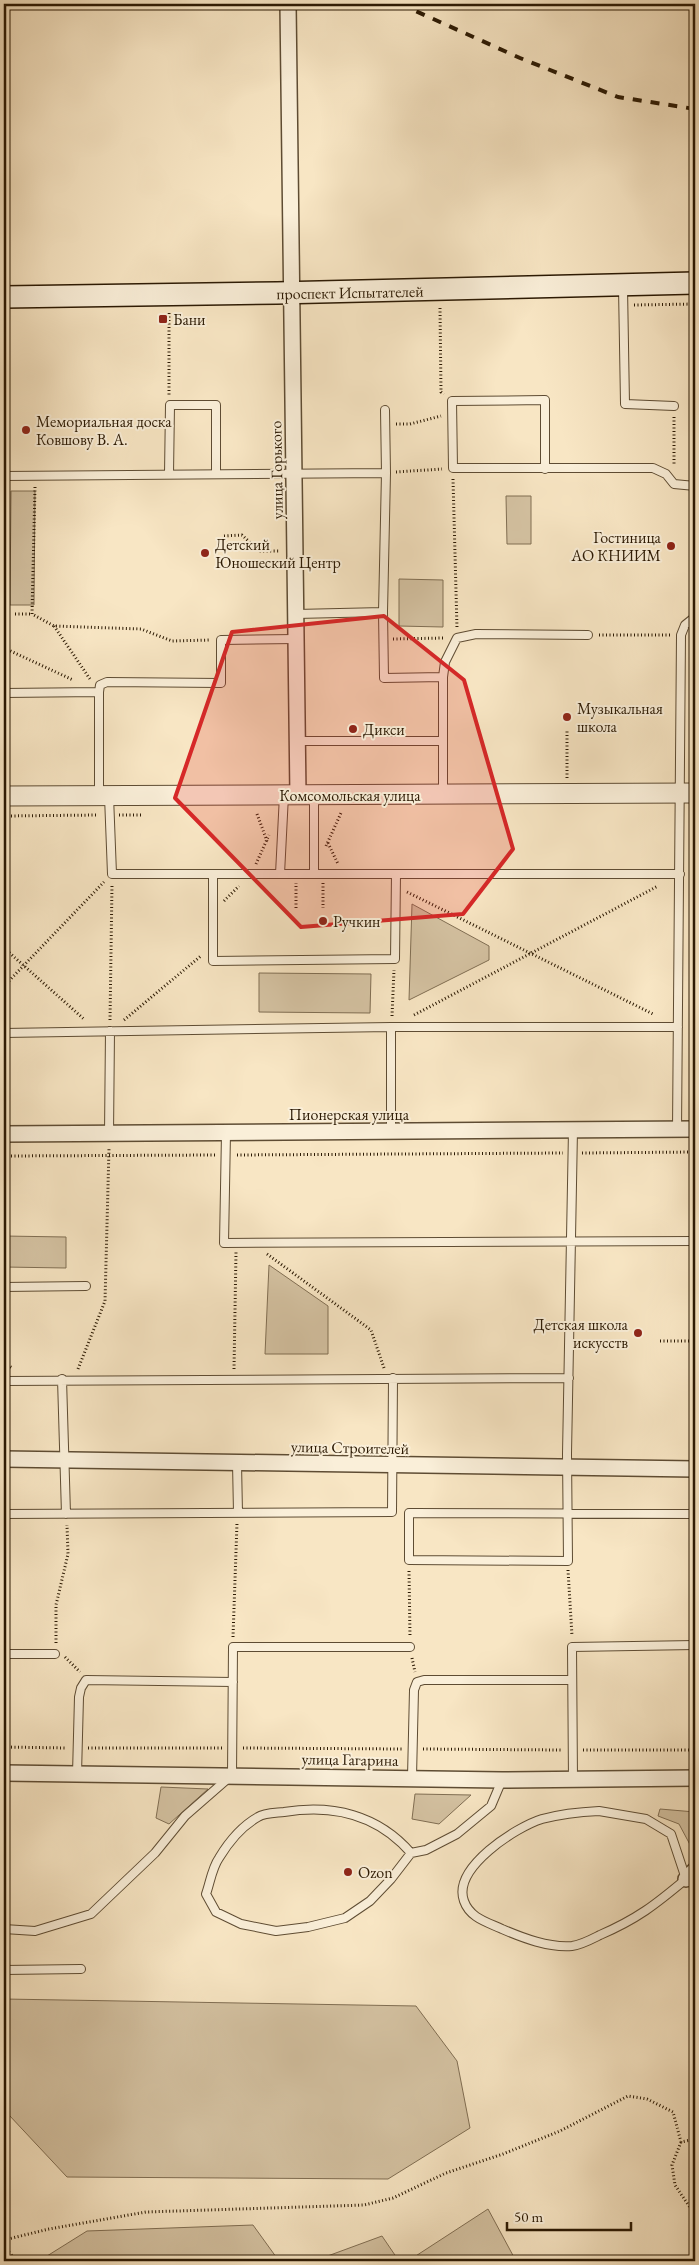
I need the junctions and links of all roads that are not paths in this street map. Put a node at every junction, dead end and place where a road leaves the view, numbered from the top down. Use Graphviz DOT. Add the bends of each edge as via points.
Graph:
graph roads {
  1 [pos="288,4"];
  2 [pos="695,283"];
  3 [pos="623,285"];
  4 [pos="291,293"];
  5 [pos="4,306"];
  6 [pos="4,400"];
  7 [pos="674,406"];
  8 [pos="385,410"];
  9 [pos="545,469"];
  10 [pos="386,473"];
  11 [pos="169,474"];
  12 [pos="216,474"];
  13 [pos="294,474"];
  14 [pos="4,476"];
  15 [pos="695,486"];
  16 [pos="383,612"];
  17 [pos="4,614"];
  18 [pos="296,614"];
  19 [pos="695,617"];
  20 [pos="588,635"];
  21 [pos="296,639"];
  22 [pos="443,677"];
  23 [pos="99,692"];
  24 [pos="4,693"];
  25 [pos="297,741"];
  26 [pos="443,741"];
  27 [pos="688,794"];
  28 [pos="443,795"];
  29 [pos="4,796"];
  30 [pos="104,796"];
  31 [pos="303,800"];
  32 [pos="213,874"];
  33 [pos="280,874"];
  34 [pos="314,874"];
  35 [pos="396,874"];
  36 [pos="680,874"];
  37 [pos="391,1027"];
  38 [pos="678,1027"];
  39 [pos="110,1032"];
  40 [pos="4,1033"];
  41 [pos="695,1129"];
  42 [pos="573,1130"];
  43 [pos="677,1130"];
  44 [pos="391,1132"];
  45 [pos="226,1133"];
  46 [pos="4,1134"];
  47 [pos="109,1134"];
  48 [pos="695,1240"];
  49 [pos="571,1241"];
  50 [pos="86,1286"];
  51 [pos="4,1287"];
  52 [pos="568,1378"];
  53 [pos="390,1379"];
  54 [pos="62,1380"];
  55 [pos="4,1381"];
  56 [pos="4,1459"];
  57 [pos="64,1460"];
  58 [pos="237,1463"];
  59 [pos="392,1465"];
  60 [pos="567,1467"];
  61 [pos="695,1469"];
  62 [pos="238,1513"];
  63 [pos="4,1514"];
  64 [pos="66,1514"];
  65 [pos="567,1514"];
  66 [pos="695,1514"];
  67 [pos="695,1645"];
  68 [pos="410,1647"];
  69 [pos="4,1654"];
  70 [pos="55,1654"];
  71 [pos="572,1680"];
  72 [pos="233,1682"];
  73 [pos="4,1773"];
  74 [pos="77,1774"];
  75 [pos="232,1775"];
  76 [pos="412,1778"];
  77 [pos="695,1778"];
  78 [pos="502,1780"];
  79 [pos="573,1780"];
  80 [pos="412,1853"];
  81 [pos="690,1875"];
  82 [pos="4,1928"];
  83 [pos="81,1969"];
  84 [pos="4,1970"];
  1 -- 4 [label="street, улица Горького"];
  2 -- 3 [label="main road, проспект Испытателей"];
  3 -- 4 [label="main road, проспект Испытателей"];
  3 -- 7 [label="lane" via="625,404"];
  4 -- 5 [label="main road, проспект Испытателей"];
  4 -- 13 [label="street, улица Горького"];
  6 -- 14 [label="lane"];
  8 -- 10 [label="lane"];
  9 -- 9 [label="lane" via="545,400 452,400 453,468"];
  9 -- 15 [label="lane" via="653,468 666,474 674,484"];
  10 -- 13 [label="lane"];
  10 -- 16 [label="lane"];
  11 -- 12 [label="lane"];
  11 -- 12 [label="lane" via="170,405 216,406"];
  11 -- 14 [label="lane"];
  12 -- 13 [label="lane"];
  13 -- 18 [label="street, улица Горького"];
  14 -- 17 [label="lane"];
  16 -- 18 [label="lane"];
  16 -- 22 [label="lane" via="384,678"];
  18 -- 21 [label="street, улица Горького"];
  19 -- 27 [label="lane" via="685,625 682,635"];
  20 -- 22 [label="lane" via="476,634 457,638 449,650"];
  21 -- 23 [label="lane" via="221,640 221,684 108,682 100,685"];
  21 -- 25 [label="street, улица Горького"];
  22 -- 26 [label="lane"];
  23 -- 24 [label="lane"];
  23 -- 30 [label="lane"];
  25 -- 26 [label="lane"];
  25 -- 31 [label="street, улица Горького"];
  26 -- 28 [label="lane"];
  27 -- 28 [label="street, Комсомольская улица"];
  27 -- 36 [label="lane"];
  28 -- 31 [label="street, Комсомольская улица"];
  29 -- 30 [label="street, Комсомольская улица"];
  30 -- 31 [label="street, Комсомольская улица"];
  30 -- 32 [label="lane" via="112,874"];
  31 -- 33 [label="lane"];
  31 -- 34 [label="lane"];
  32 -- 33 [label="lane"];
  32 -- 35 [label="lane" via="213,961 395,960"];
  33 -- 34 [label="lane"];
  34 -- 35 [label="lane"];
  35 -- 36 [label="lane"];
  36 -- 38 [label="lane"];
  37 -- 38 [label="lane"];
  37 -- 39 [label="lane"];
  37 -- 44 [label="lane"];
  38 -- 43 [label="lane"];
  39 -- 40 [label="lane"];
  39 -- 47 [label="lane"];
  41 -- 43 [label="street, Пионерская улица"];
  42 -- 43 [label="street, Пионерская улица"];
  42 -- 44 [label="street, Пионерская улица"];
  42 -- 49 [label="lane"];
  44 -- 45 [label="street, Пионерская улица"];
  45 -- 47 [label="street, Пионерская улица"];
  45 -- 49 [label="lane" via="224,1243"];
  46 -- 47 [label="street, Пионерская улица"];
  48 -- 49 [label="lane"];
  49 -- 52 [label="lane"];
  50 -- 51 [label="lane"];
  52 -- 53 [label="lane"];
  52 -- 60 [label="lane"];
  53 -- 54 [label="lane"];
  53 -- 59 [label="lane"];
  54 -- 55 [label="lane"];
  54 -- 57 [label="lane"];
  56 -- 57 [label="street, улица Строителей"];
  57 -- 58 [label="street, улица Строителей"];
  57 -- 64 [label="lane"];
  58 -- 59 [label="street, улица Строителей"];
  58 -- 62 [label="lane"];
  59 -- 60 [label="street, улица Строителей"];
  59 -- 62 [label="lane" via="392,1512"];
  60 -- 61 [label="street, улица Строителей"];
  60 -- 65 [label="lane"];
  62 -- 64 [label="lane"];
  63 -- 64 [label="lane"];
  65 -- 65 [label="lane" via="568,1561 409,1560 409,1513"];
  65 -- 66 [label="lane"];
  67 -- 71 [label="lane" via="572,1647"];
  68 -- 72 [label="lane" via="233,1647"];
  69 -- 70 [label="lane"];
  71 -- 76 [label="lane" via="417,1682 414,1690"];
  71 -- 79 [label="lane"];
  72 -- 74 [label="lane" via="86,1680 79,1696"];
  72 -- 75 [label="lane"];
  73 -- 74 [label="street, улица Гагарина"];
  74 -- 75 [label="street, улица Гагарина"];
  75 -- 76 [label="street, улица Гагарина"];
  75 -- 82 [label="lane" via="185,1816 155,1853 91,1914 35,1931"];
  76 -- 78 [label="street, улица Гагарина"];
  77 -- 79 [label="street, улица Гагарина"];
  78 -- 79 [label="street, улица Гагарина"];
  78 -- 80 [label="lane" via="491,1806 457,1834 426,1850"];
  80 -- 80 [label="lane" via="397,1836 364,1817 338,1811 296,1810 259,1816 238,1833 218,1859 206,1894 216,1912 242,1924 276,1931 308,1927 345,1918 370,1902"];
  81 -- 81 [label="lane" via="654,1907 632,1921 573,1946 546,1944 510,1932 473,1916 463,1900 465,1877 482,1856 506,1837 540,1820 568,1813 599,1811 646,1819 671,1834"];
  83 -- 84 [label="lane"];
}
